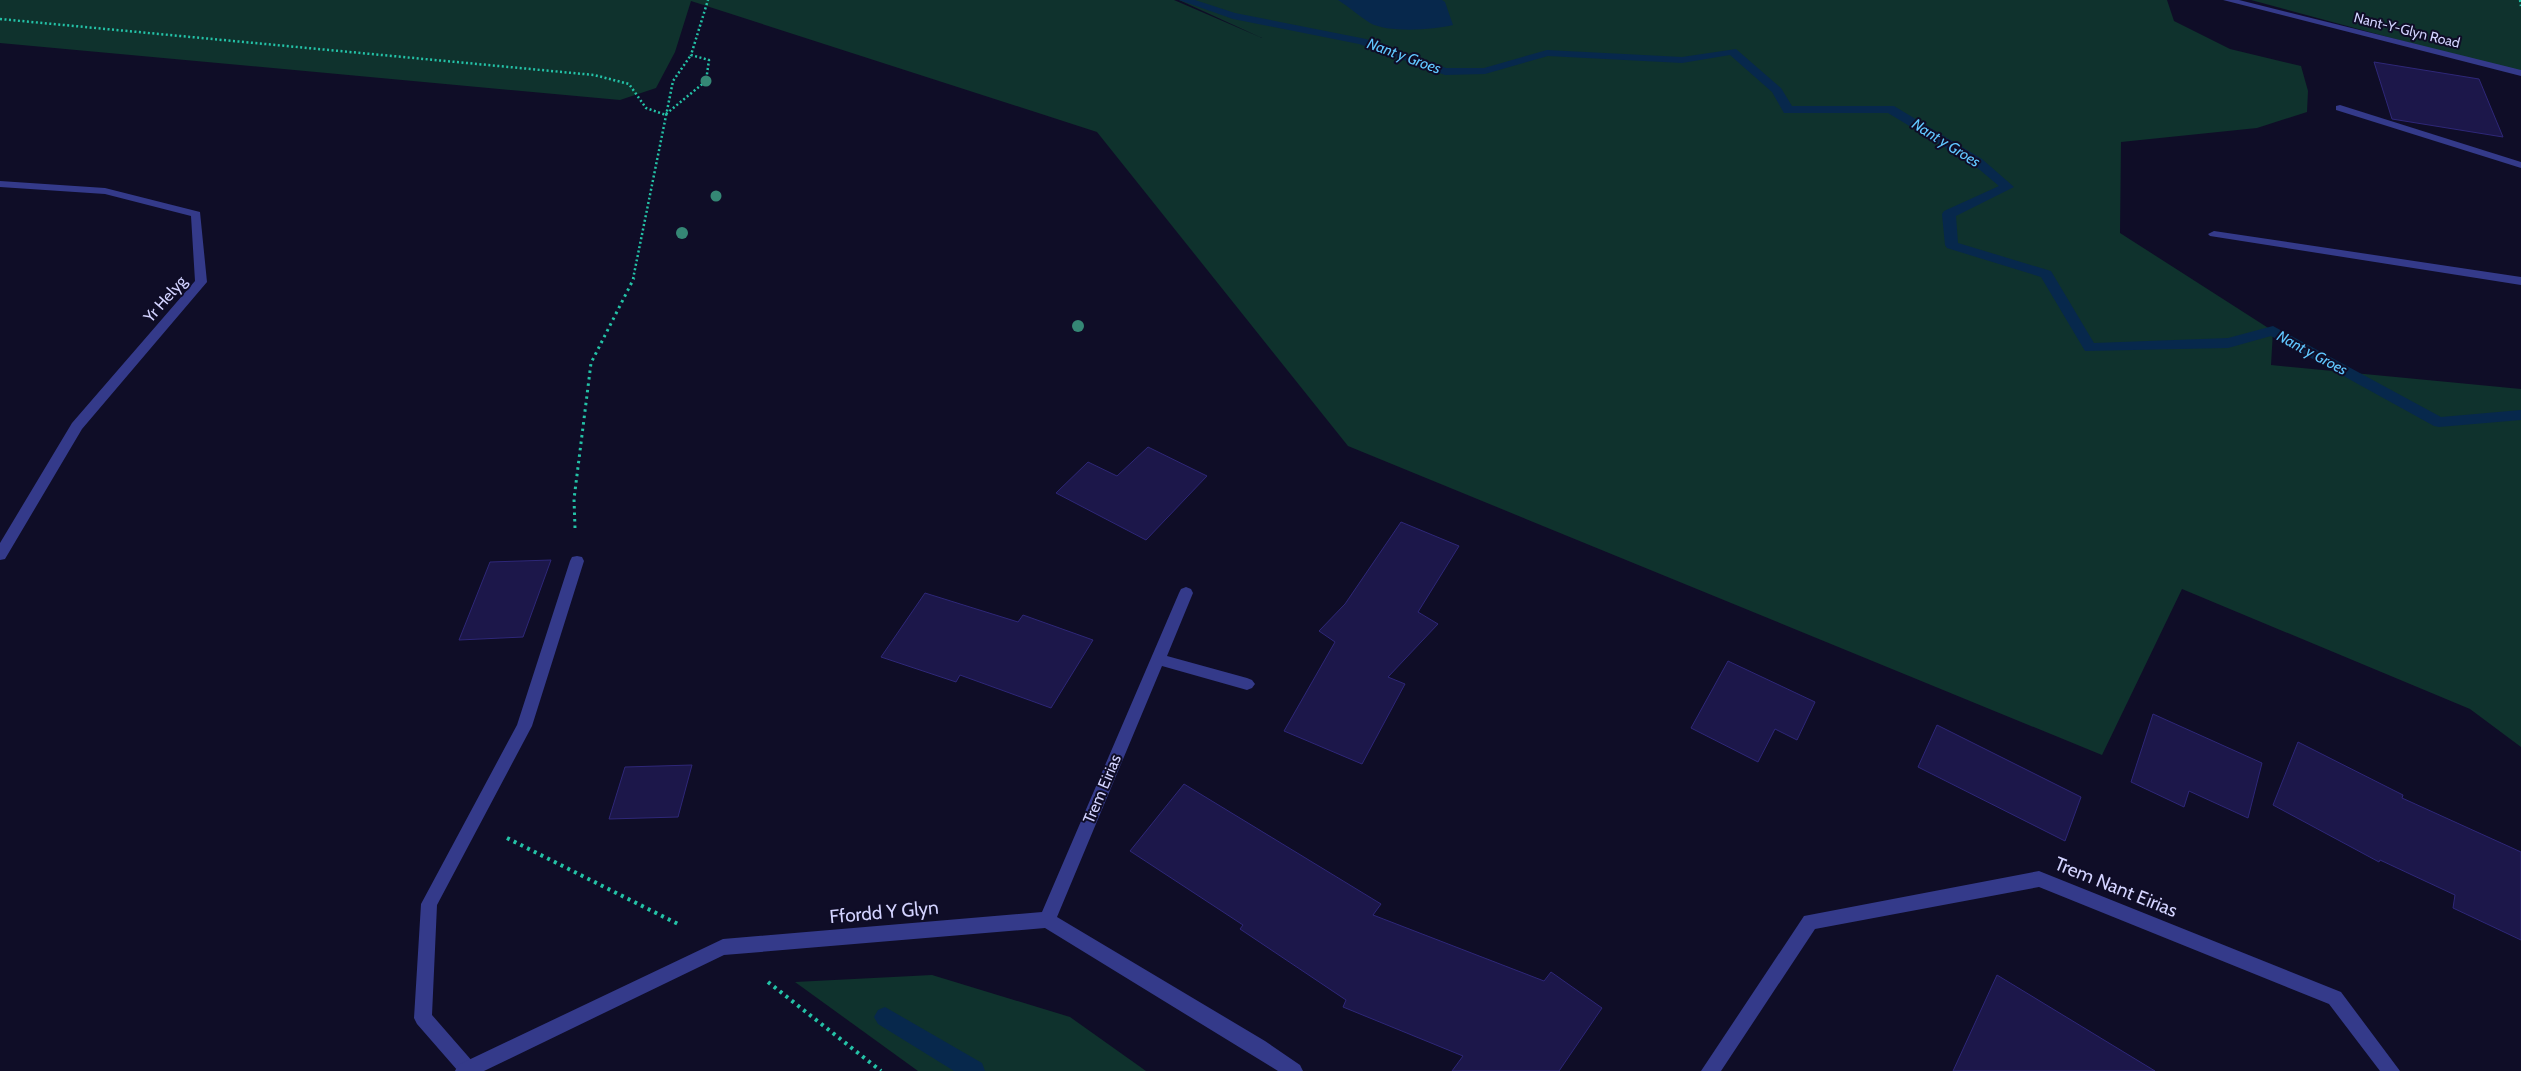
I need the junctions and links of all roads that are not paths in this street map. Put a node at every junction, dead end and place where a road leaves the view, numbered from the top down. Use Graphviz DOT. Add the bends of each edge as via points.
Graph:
graph roads {
  1 [pos="2228,0"];
  2 [pos="2521,73"];
  3 [pos="2340,108"];
  4 [pos="2521,165"];
  5 [pos="0,184"];
  6 [pos="2214,234"];
  7 [pos="2521,281"];
  8 [pos="0,555"];
  9 [pos="577,561"];
  10 [pos="1186,593"];
  11 [pos="1157,659"];
  12 [pos="1247,684"];
  13 [pos="1048,920"];
  14 [pos="465,1070"];
  15 [pos="1289,1070"];
  16 [pos="1710,1071"];
  17 [pos="2391,1071"];
  1 -- 2 [label="street, Nant-Y-Glyn Road"];
  3 -- 4 [label="street"];
  5 -- 8 [label="street, Yr Helyg" via="105,192 196,214 201,282 78,426"];
  6 -- 7 [label="street"];
  9 -- 14 [label="street" via="524,726 429,904 423,1018"];
  10 -- 11 [label="street, Trem Eirias"];
  11 -- 12 [label="street"];
  11 -- 13 [label="street, Trem Eirias"];
  13 -- 14 [label="street, Ffordd Y Glyn" via="723,947"];
  13 -- 15 [label="street" via="1259,1047"];
  16 -- 17 [label="street, Trem Nant Eirias" via="1810,922 2039,879 2336,998"];
}
